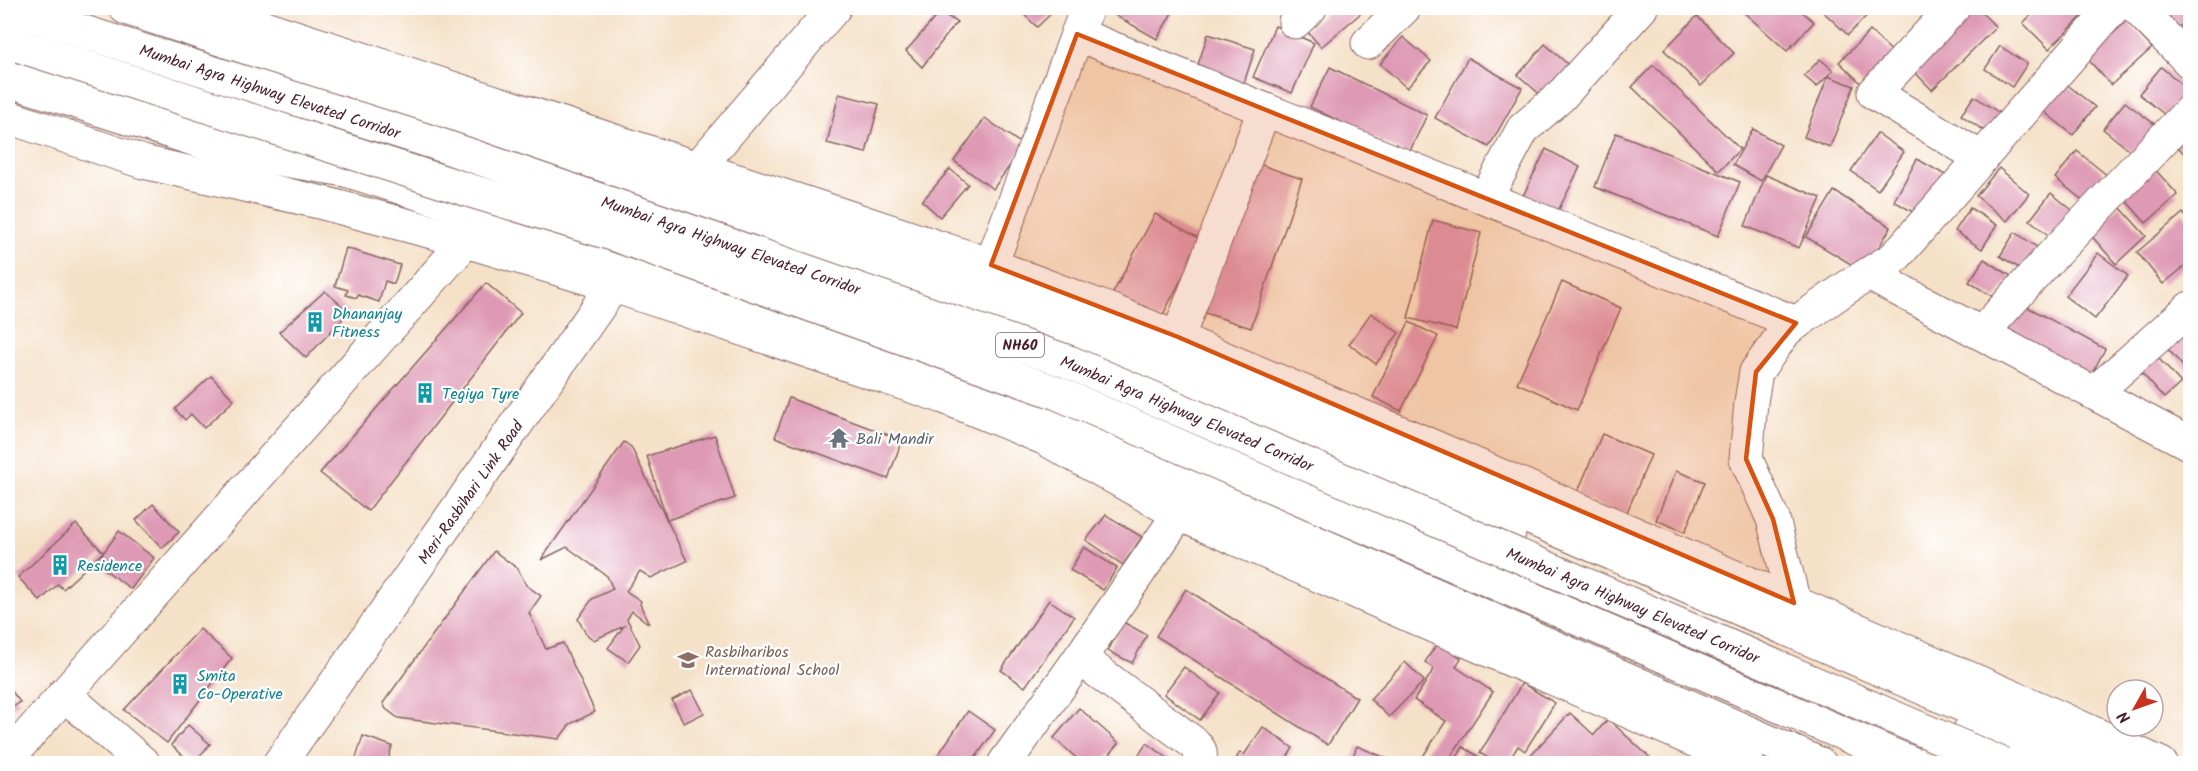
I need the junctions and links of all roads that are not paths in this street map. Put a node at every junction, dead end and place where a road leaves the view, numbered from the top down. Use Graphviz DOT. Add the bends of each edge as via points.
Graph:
graph roads {
  1 [pos="8,8"];
  2 [pos="53,8"];
  3 [pos="126,8"];
  4 [pos="206,8"];
  5 [pos="834,8"];
  6 [pos="1404,8"];
  7 [pos="1641,8"];
  8 [pos="1953,8"];
  9 [pos="2113,8"];
  10 [pos="2137,8"];
  11 [pos="1082,21"];
  12 [pos="8,42"];
  13 [pos="1368,44"];
  14 [pos="8,62"];
  15 [pos="2190,62"];
  16 [pos="8,80"];
  17 [pos="2190,111"];
  18 [pos="8,117"];
  19 [pos="1258,126"];
  20 [pos="1981,158"];
  21 [pos="358,172"];
  22 [pos="681,188"];
  23 [pos="1486,198"];
  24 [pos="466,241"];
  25 [pos="991,266"];
  26 [pos="623,273"];
  27 [pos="1869,274"];
  28 [pos="2190,308"];
  29 [pos="1796,323"];
  30 [pos="1982,333"];
  31 [pos="1178,337"];
  32 [pos="961,377"];
  33 [pos="2094,393"];
  34 [pos="2190,444"];
  35 [pos="1179,514"];
  36 [pos="1794,603"];
  37 [pos="1080,658"];
  38 [pos="64,694"];
  39 [pos="1710,757"];
  40 [pos="8,758"];
  41 [pos="144,764"];
  42 [pos="279,764"];
  43 [pos="1004,764"];
  44 [pos="1201,764"];
  45 [pos="1748,764"];
  46 [pos="1820,764"];
  47 [pos="1878,764"];
  48 [pos="1913,764"];
  49 [pos="2002,764"];
  50 [pos="2042,764"];
  51 [pos="2099,764"];
  52 [pos="2161,764"];
  1 -- 49 [label="main road, Mumbai Agra Highway Elevated Corridor / NH60, bridge" via="429,141 1069,362"];
  2 -- 22 [label="main road"];
  3 -- 22 [label="main road"];
  4 -- 22 [label="main road"];
  5 -- 22 [label="main road, Meri-Rasbihari Link Road"];
  6 -- 13 [label="main road"];
  7 -- 23 [label="main road" via="1560,97 1523,129"];
  8 -- 20 [label="main road" via="1874,93"];
  9 -- 20 [label="main road"];
  10 -- 15 [label="main road"];
  11 -- 23 [label="main road"];
  11 -- 25 [label="main road"];
  12 -- 48 [label="main road, Mumbai Agra Highway Elevated Corridor / NH60, bridge" via="612,234 1057,393"];
  14 -- 21 [label="main road"];
  16 -- 21 [label="main road" via="234,152"];
  17 -- 30 [label="main road"];
  18 -- 24 [label="main road" via="143,162"];
  19 -- 31 [label="main road"];
  20 -- 27 [label="main road" via="1894,258"];
  21 -- 26 [label="main road"];
  22 -- 25 [label="main road"];
  22 -- 26 [label="main road, Meri-Rasbihari Link Road"];
  22 -- 50 [label="main road" via="1072,345"];
  22 -- 51 [label="main road" via="1195,364 1426,474"];
  23 -- 29 [label="main road"];
  24 -- 26 [label="main road"];
  24 -- 38 [label="main road"];
  25 -- 31 [label="main road"];
  26 -- 32 [label="main road"];
  26 -- 35 [label="main road" via="1044,438"];
  26 -- 42 [label="main road, Meri-Rasbihari Link Road"];
  27 -- 29 [label="main road"];
  27 -- 30 [label="main road"];
  28 -- 33 [label="main road"];
  29 -- 36 [label="main road" via="1786,330 1756,372 1746,459 1773,519"];
  30 -- 33 [label="main road"];
  31 -- 36 [label="main road"];
  32 -- 46 [label="main road" via="1049,425"];
  32 -- 47 [label="main road" via="1057,408"];
  33 -- 34 [label="main road"];
  35 -- 37 [label="main road"];
  35 -- 39 [label="main road"];
  36 -- 52 [label="main road"];
  37 -- 43 [label="main road"];
  37 -- 44 [label="main road" via="1195,744"];
  38 -- 40 [label="main road"];
  38 -- 41 [label="main road"];
  39 -- 45 [label="main road"];
}
